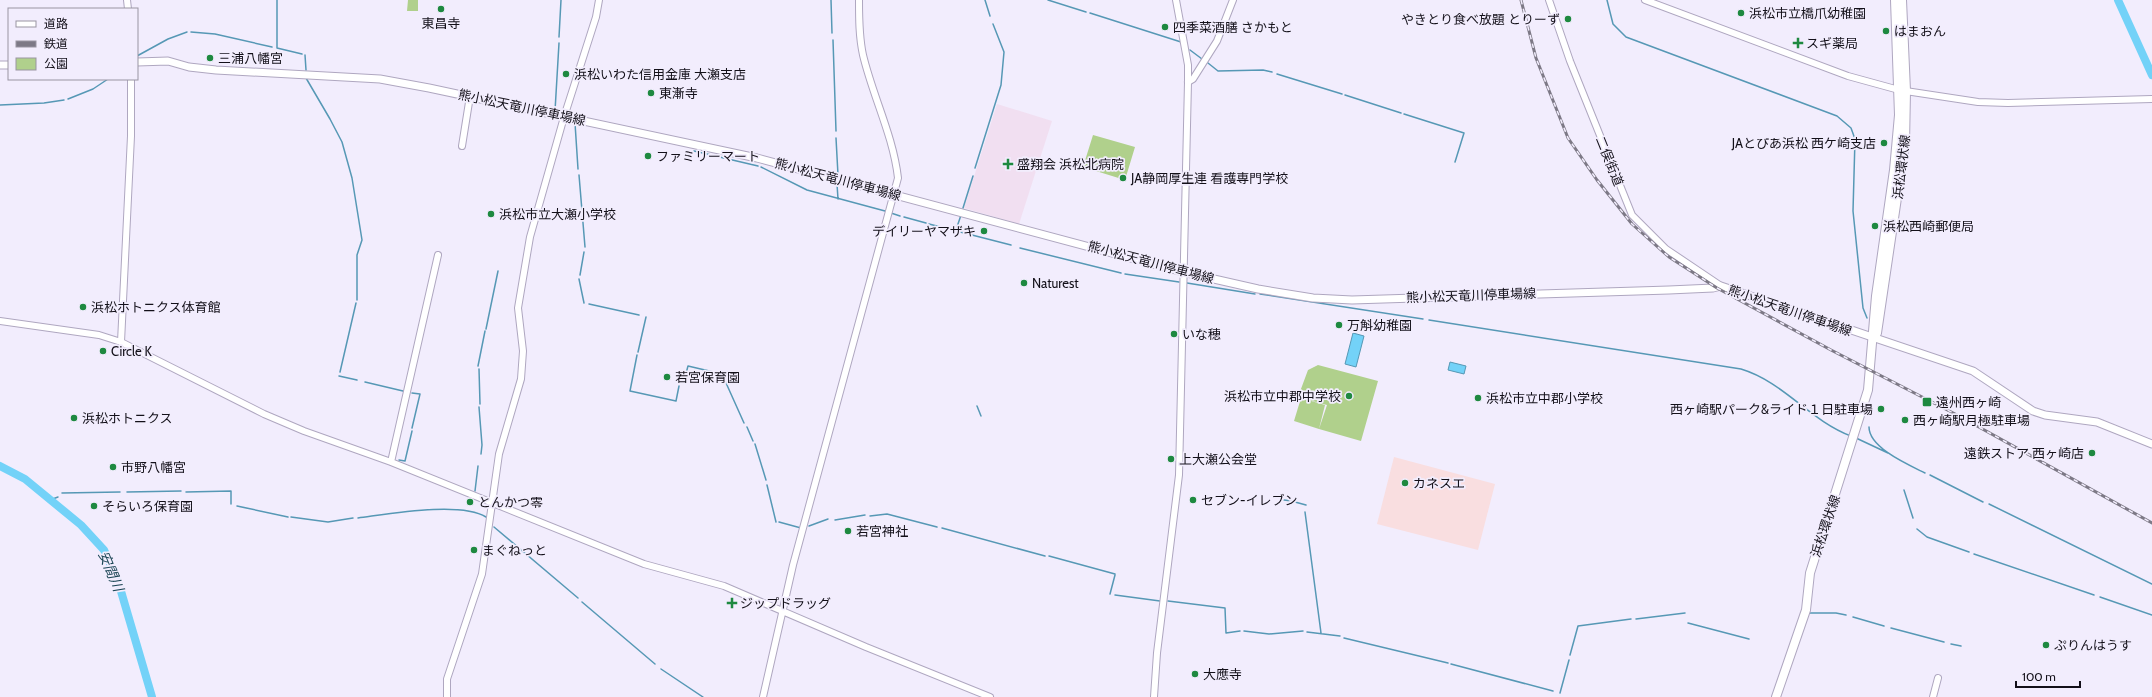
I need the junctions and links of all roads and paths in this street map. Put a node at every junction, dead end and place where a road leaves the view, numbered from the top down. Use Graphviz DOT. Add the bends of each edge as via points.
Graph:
graph roads {
  1 [pos="599,0"];
  2 [pos="859,0"];
  3 [pos="1176,0"];
  4 [pos="1233,0"];
  5 [pos="1549,0"];
  6 [pos="1645,0"];
  7 [pos="1895,0"];
  8 [pos="1902,0"];
  9 [pos="138,62"];
  10 [pos="131,80"];
  11 [pos="1188,82"];
  12 [pos="1903,90"];
  13 [pos="470,96"];
  14 [pos="2152,99"];
  15 [pos="564,117"];
  16 [pos="462,146"];
  17 [pos="893,194"];
  18 [pos="438,255"];
  19 [pos="1184,272"];
  20 [pos="1721,286"];
  21 [pos="0,321"];
  22 [pos="1874,338"];
  23 [pos="122,342"];
  24 [pos="2152,444"];
  25 [pos="391,462"];
  26 [pos="492,503"];
  27 [pos="782,612"];
  28 [pos="1938,678"];
  29 [pos="447,697"];
  30 [pos="763,697"];
  31 [pos="990,697"];
  32 [pos="1154,697"];
  33 [pos="1776,697"];
  34 [pos="1933,697"];
  1 -- 15 [label="street"];
  2 -- 17 [label="street" via="863,55 896,162 898,178"];
  3 -- 11 [label="street" via="1188,65"];
  4 -- 11 [label="street" via="1213,48 1193,80"];
  5 -- 20 [label="street, 二俣街道" via="1570,61 1632,215 1666,249"];
  6 -- 12 [label="street" via="1848,76"];
  7 -- 12 [label="main road, 浜松環状線"];
  8 -- 12 [label="main road, 浜松環状線"];
  9 -- 13 [label="main road, 熊小松天竜川停車場線" via="168,61 189,67 216,70 380,79"];
  10 -- 23 [label="street"];
  11 -- 19 [label="street"];
  12 -- 14 [label="street" via="1978,102"];
  12 -- 22 [label="main road, 浜松環状線"];
  13 -- 15 [label="main road, 熊小松天竜川停車場線"];
  13 -- 16 [label="street"];
  15 -- 17 [label="main road, 熊小松天竜川停車場線" via="757,158"];
  15 -- 26 [label="street" via="524,268 518,308 523,351 521,379 499,454"];
  17 -- 19 [label="main road, 熊小松天竜川停車場線"];
  17 -- 27 [label="street"];
  18 -- 25 [label="street"];
  19 -- 20 [label="main road, 熊小松天竜川停車場線" via="1279,293 1352,300 1670,290"];
  19 -- 32 [label="street" via="1179,475"];
  20 -- 22 [label="main road, 熊小松天竜川停車場線"];
  21 -- 23 [label="street" via="99,335"];
  22 -- 24 [label="main road, 熊小松天竜川停車場線" via="1972,371 2033,411 2097,422"];
  22 -- 33 [label="main road, 浜松環状線" via="1867,396 1810,573 1806,610"];
  23 -- 25 [label="street" via="264,414"];
  25 -- 26 [label="street"];
  26 -- 27 [label="street" via="644,564 724,586"];
  26 -- 29 [label="street" via="482,574 447,679"];
  27 -- 30 [label="street"];
  27 -- 31 [label="street"];
  28 -- 34 [label="street"];
}
